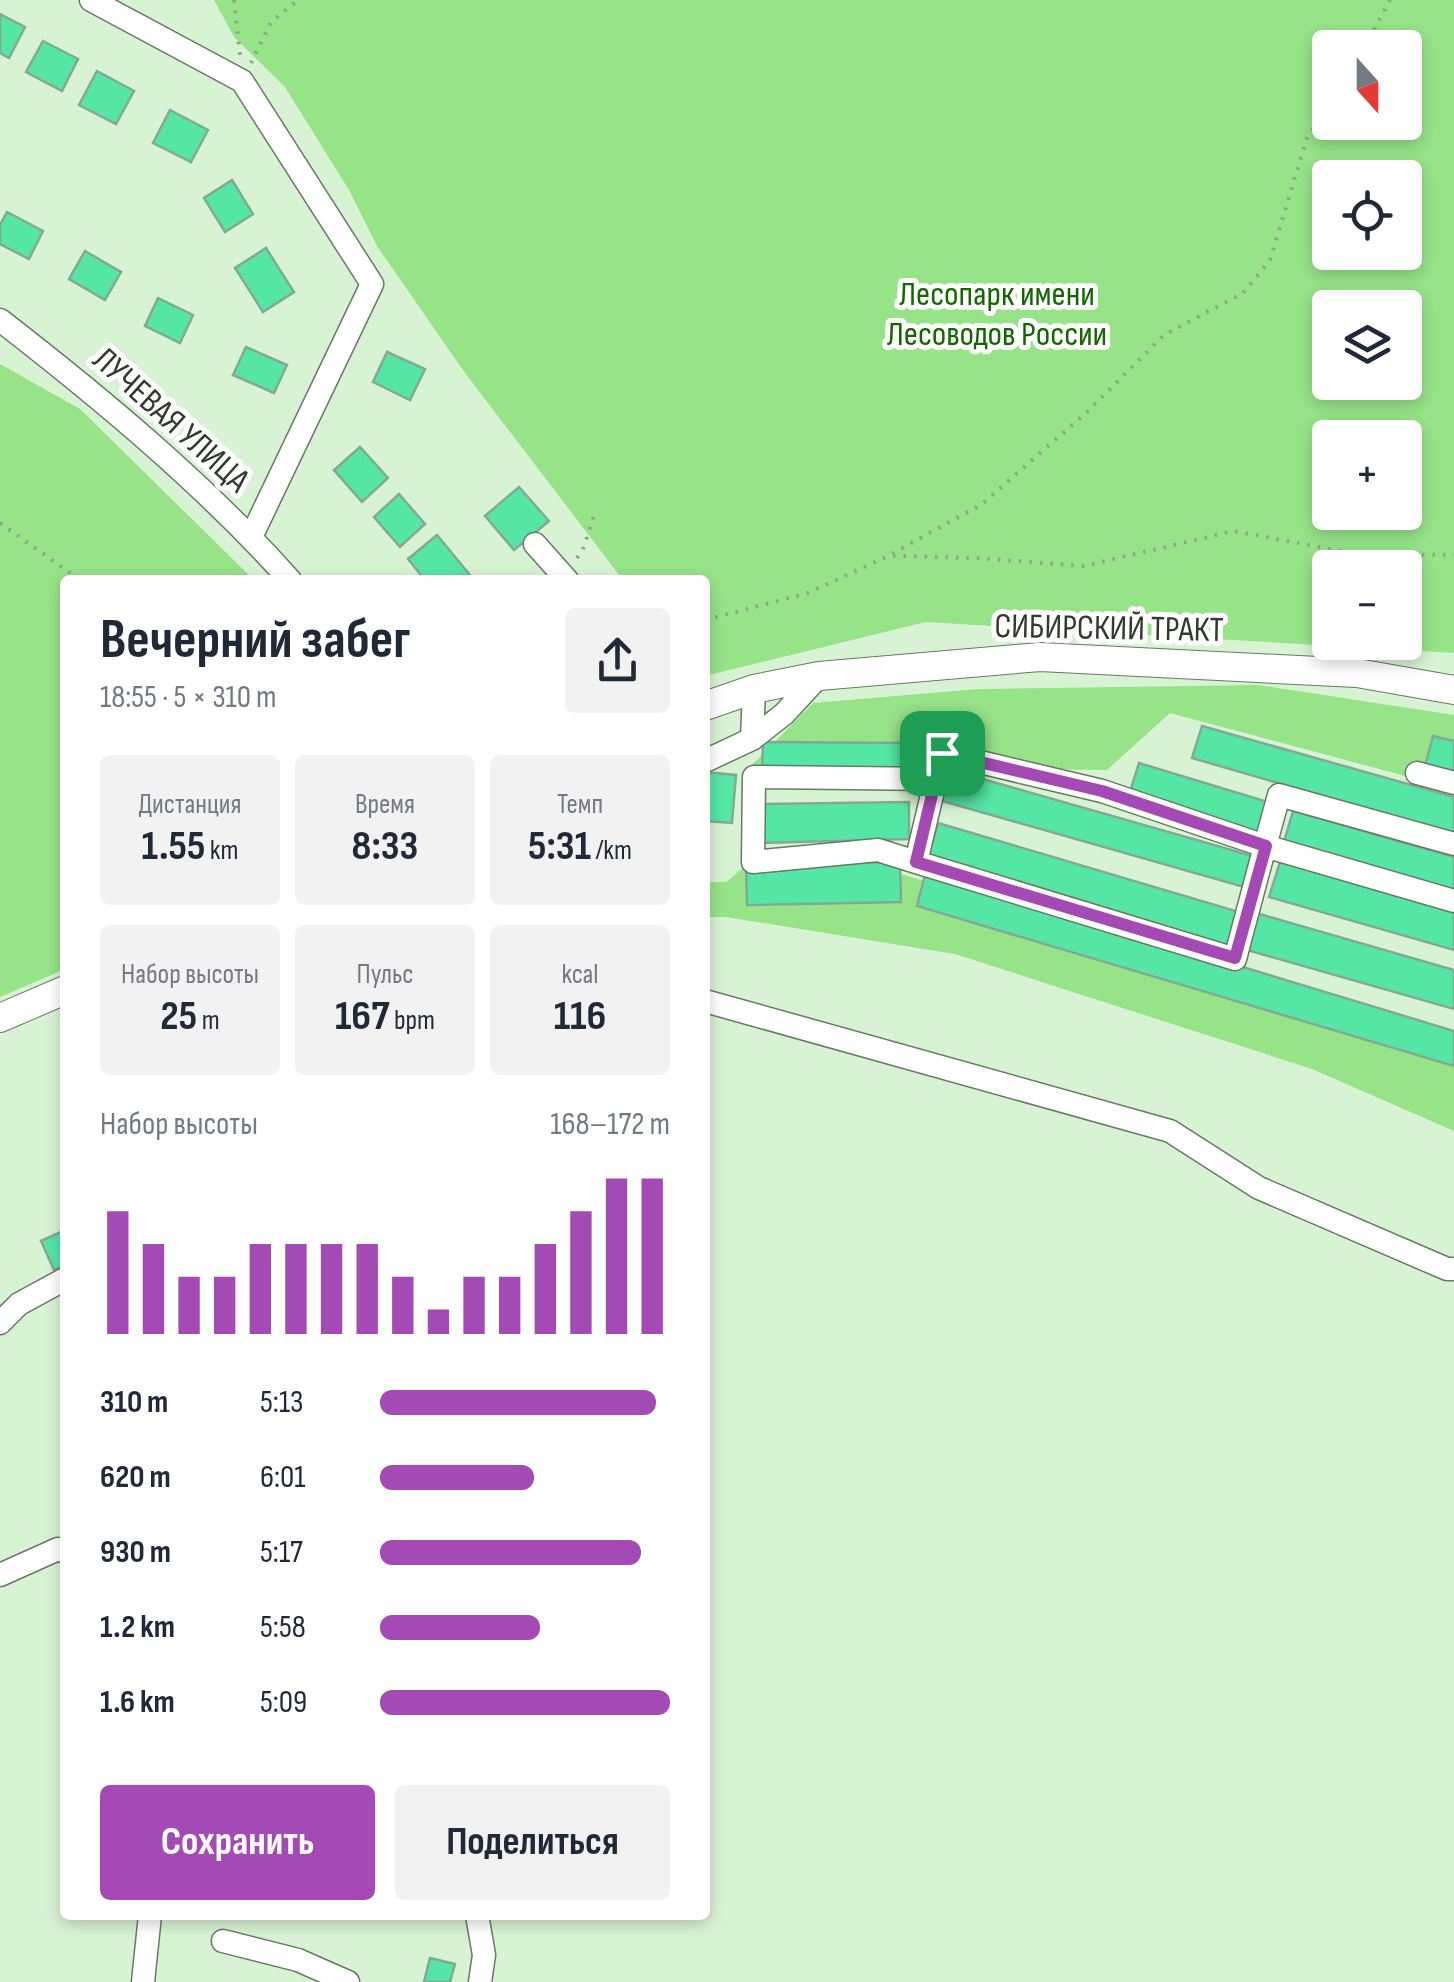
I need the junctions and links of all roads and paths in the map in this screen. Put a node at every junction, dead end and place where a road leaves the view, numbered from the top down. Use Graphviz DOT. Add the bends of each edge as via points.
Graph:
graph roads {
  1 [pos="91,0"];
  2 [pos="234,0"];
  3 [pos="298,0"];
  4 [pos="1390,0"];
  5 [pos="1374,30"];
  6 [pos="242,81"];
  7 [pos="1312,132"];
  8 [pos="0,320"];
  9 [pos="596,512"];
  10 [pos="0,523"];
  11 [pos="251,537"];
  12 [pos="535,544"];
  13 [pos="1454,555"];
  14 [pos="888,556"];
  15 [pos="73,575"];
  16 [pos="285,575"];
  17 [pos="563,575"];
  18 [pos="568,575"];
  19 [pos="710,619"];
  20 [pos="818,676"];
  21 [pos="754,688"];
  22 [pos="1454,690"];
  23 [pos="710,704"];
  24 [pos="752,739"];
  25 [pos="710,759"];
  26 [pos="1417,773"];
  27 [pos="936,779"];
  28 [pos="1454,783"];
  29 [pos="1454,844"];
  30 [pos="1266,846"];
  31 [pos="916,862"];
  32 [pos="1454,901"];
  33 [pos="60,992"];
  34 [pos="710,1002"];
  35 [pos="0,1018"];
  36 [pos="1454,1269"];
  37 [pos="60,1282"];
  38 [pos="0,1323"];
  39 [pos="60,1550"];
  40 [pos="0,1576"];
  41 [pos="149,1920"];
  42 [pos="478,1920"];
  43 [pos="223,1941"];
  44 [pos="143,1982"];
  45 [pos="348,1982"];
  46 [pos="480,1982"];
  1 -- 6 [label="street"];
  2 -- 6 [label="path"];
  3 -- 6 [label="path" via="271,22"];
  4 -- 5 [label="path"];
  6 -- 11 [label="street" via="372,284"];
  7 -- 14 [label="path" via="1270,260 1243,292 1164,335 982,504"];
  8 -- 11 [label="street, ЛУЧЕВАЯ УЛИЦА" via="76,379"];
  9 -- 18 [label="path"];
  10 -- 15 [label="path"];
  11 -- 16 [label="street, ЛУЧЕВАЯ УЛИЦА"];
  12 -- 17 [label="street"];
  13 -- 14 [label="path" via="1356,554 1234,531 1084,566"];
  14 -- 19 [label="path" via="808,593"];
  20 -- 21 [label="main road, СИБИРСКИЙ ТРАКТ"];
  20 -- 22 [label="main road, СИБИРСКИЙ ТРАКТ" via="1040,657 1357,674"];
  20 -- 24 [label="street"];
  21 -- 23 [label="main road, СИБИРСКИЙ ТРАКТ"];
  21 -- 24 [label="street"];
  24 -- 25 [label="street"];
  26 -- 28 [label="street"];
  27 -- 30 [label="street" via="942,753 1102,791"];
  27 -- 31 [label="street"];
  27 -- 31 [label="street" via="754,777 753,862 878,850"];
  29 -- 30 [label="street" via="1279,795"];
  30 -- 31 [label="street" via="1235,958"];
  30 -- 32 [label="street"];
  33 -- 35 [label="main road"];
  34 -- 36 [label="street" via="1170,1131 1259,1188"];
  37 -- 38 [label="street" via="18,1304"];
  39 -- 40 [label="street"];
  41 -- 44 [label="street"];
  42 -- 46 [label="street"];
  43 -- 45 [label="street" via="298,1960"];
}
